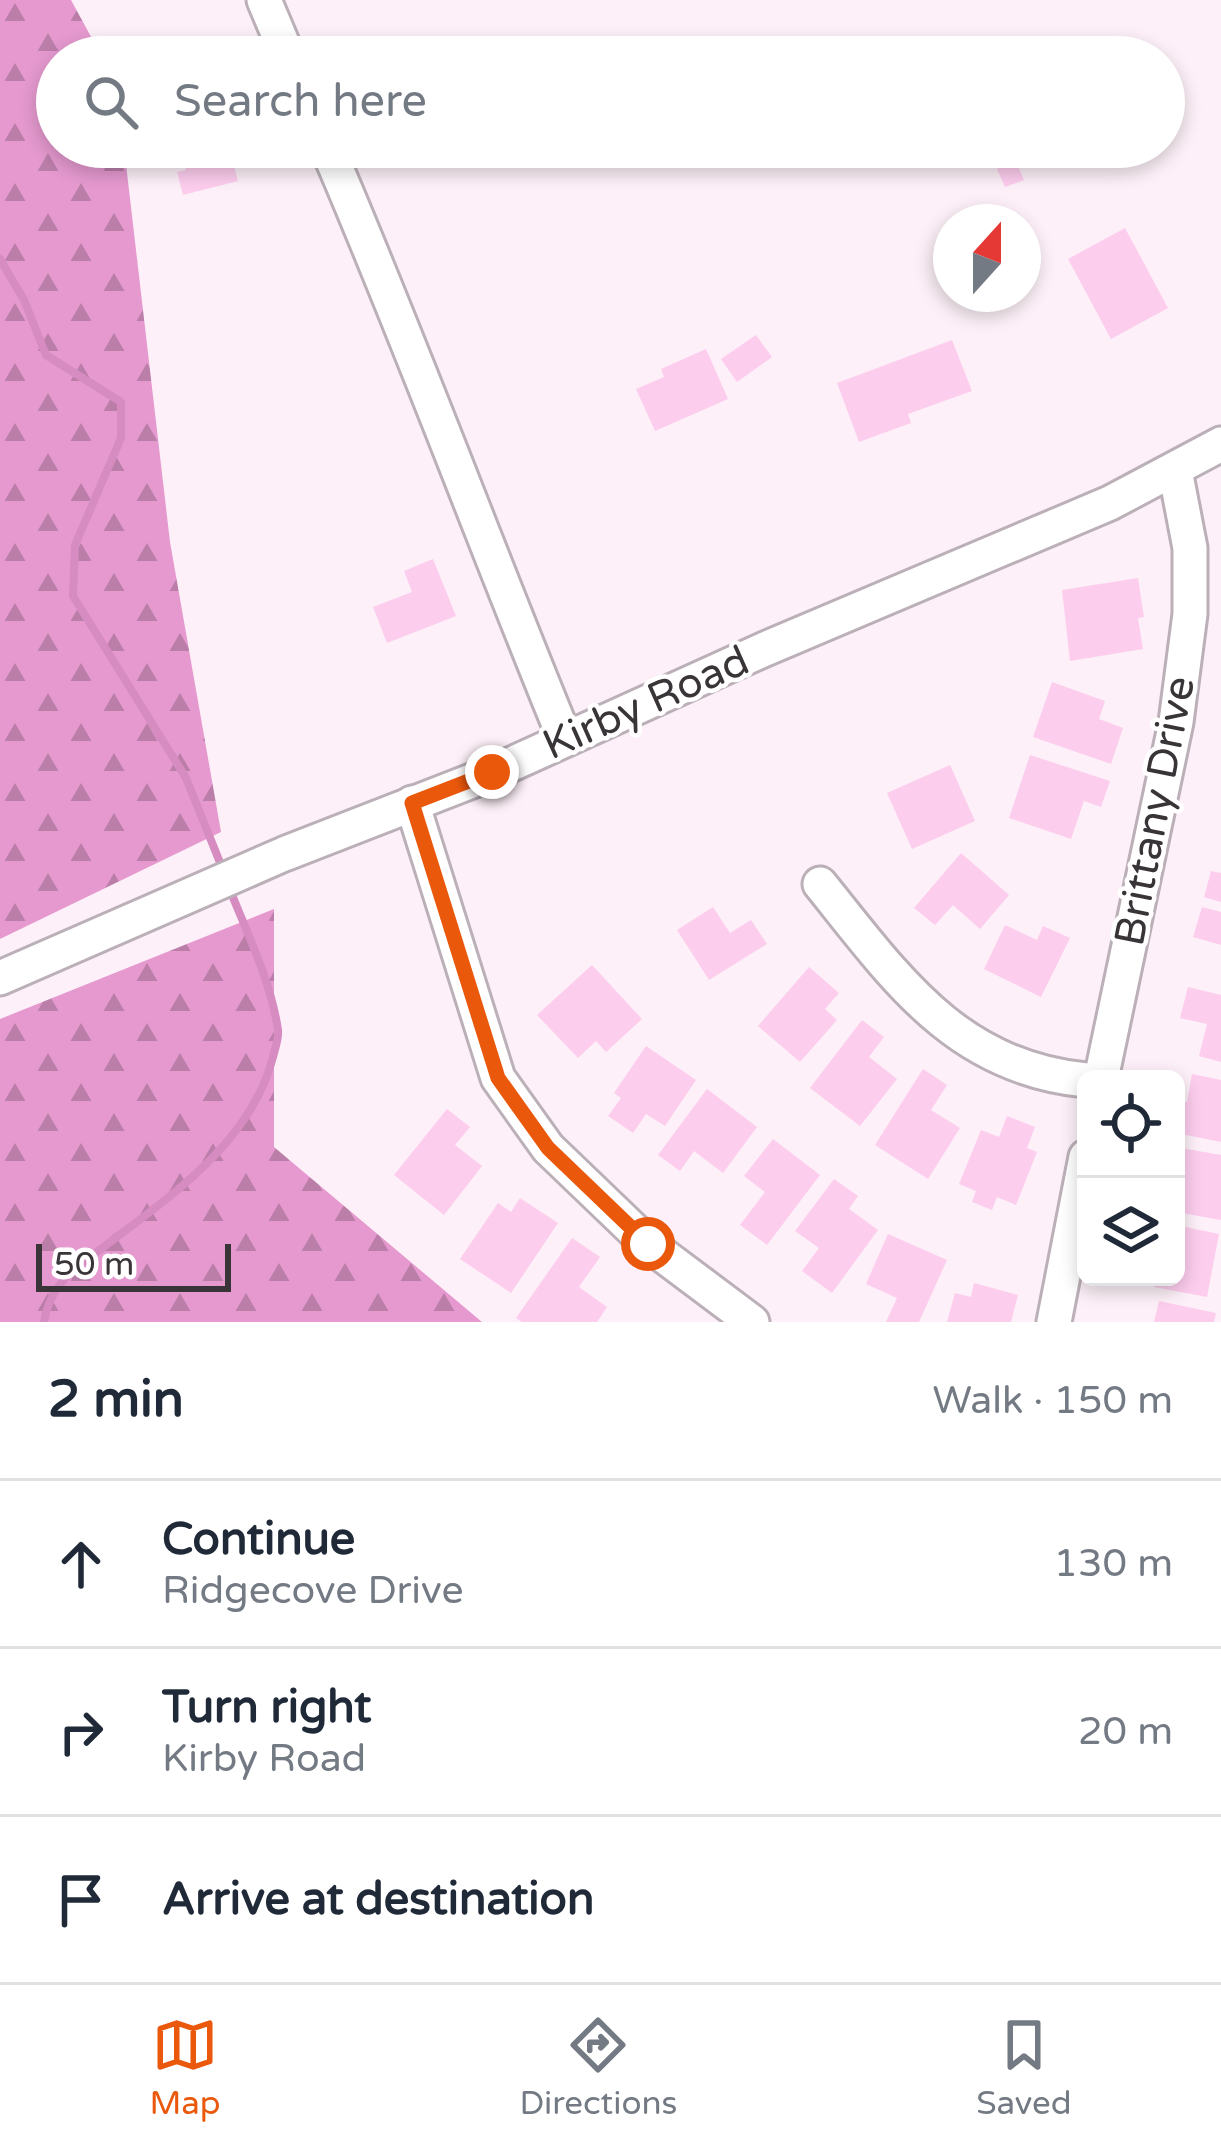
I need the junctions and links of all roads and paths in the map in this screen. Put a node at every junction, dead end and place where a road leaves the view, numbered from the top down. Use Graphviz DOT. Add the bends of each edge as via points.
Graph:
graph roads {
  1 [pos="263,0"];
  2 [pos="279,36"];
  3 [pos="336,168"];
  4 [pos="1221,444"];
  5 [pos="1175,470"];
  6 [pos="565,739"];
  7 [pos="412,803"];
  8 [pos="820,884"];
  9 [pos="0,978"];
  10 [pos="1103,1070"];
  11 [pos="1077,1079"];
  12 [pos="1082,1178"];
  13 [pos="752,1322"];
  14 [pos="1054,1322"];
  1 -- 2 [label="street"];
  3 -- 6 [label="street"];
  4 -- 5 [label="street, Kirby Road"];
  5 -- 6 [label="street, Kirby Road"];
  5 -- 10 [label="street, Brittany Drive" via="1190,548 1190,614 1176,722"];
  6 -- 7 [label="street, Kirby Road"];
  7 -- 9 [label="street, Kirby Road"];
  7 -- 13 [label="street" via="498,1078 548,1148 648,1244"];
  8 -- 11 [label="street" via="902,986 948,1029 1022,1067"];
  12 -- 14 [label="street"];
}
